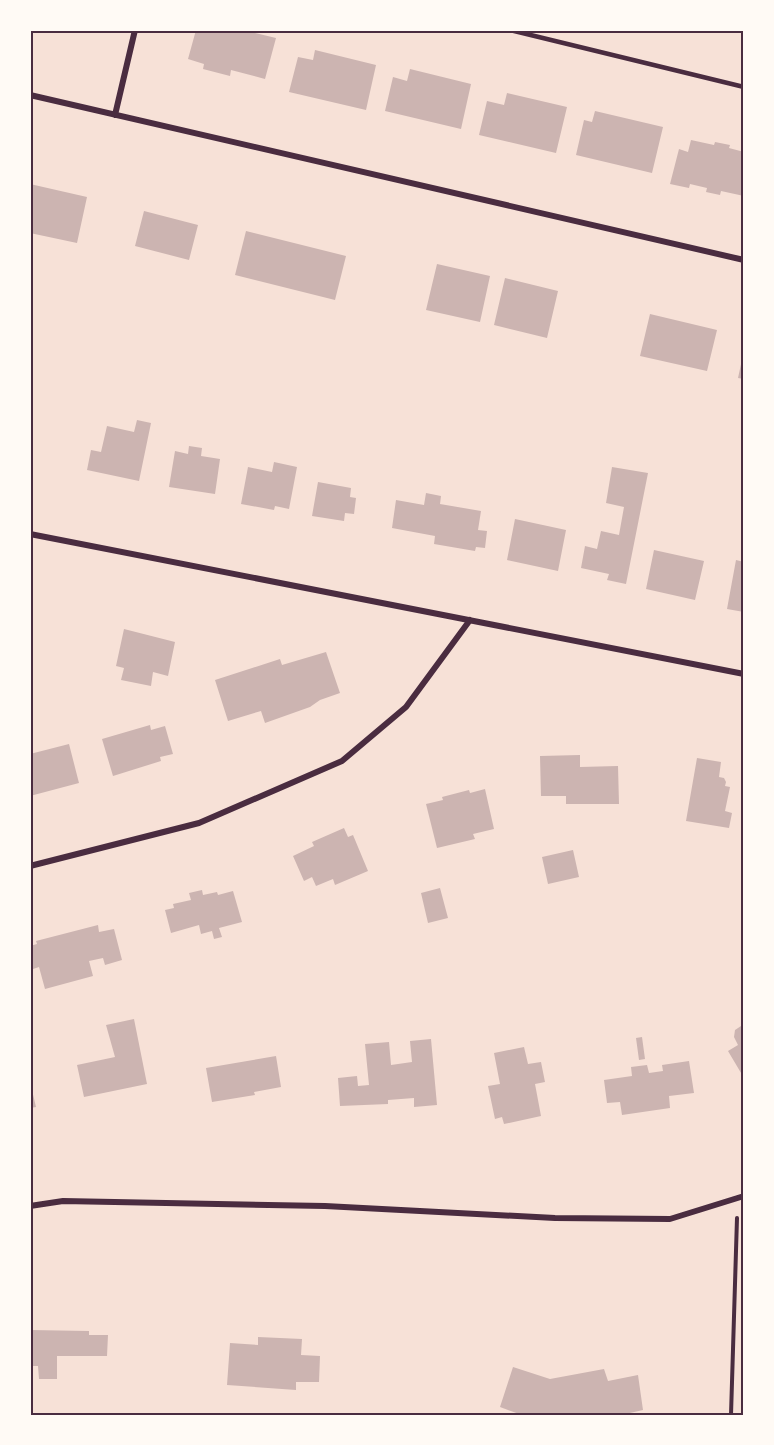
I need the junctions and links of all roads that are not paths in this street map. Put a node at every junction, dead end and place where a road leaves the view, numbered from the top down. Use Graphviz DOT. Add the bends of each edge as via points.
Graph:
graph roads {
  1 [pos="135,30"];
  2 [pos="510,30"];
  3 [pos="744,87"];
  4 [pos="30,95"];
  5 [pos="115,115"];
  6 [pos="744,260"];
  7 [pos="30,534"];
  8 [pos="470,620"];
  9 [pos="744,674"];
  10 [pos="30,866"];
  11 [pos="741,1197"];
  12 [pos="30,1206"];
  1 -- 5 [label="street"];
  2 -- 3 [label="lane"];
  4 -- 5 [label="street"];
  5 -- 6 [label="street"];
  7 -- 8 [label="street"];
  8 -- 9 [label="street"];
  8 -- 10 [label="street" via="406,707 342,761 199,823"];
  11 -- 12 [label="street" via="670,1219 555,1218 325,1206 63,1201"];
}
